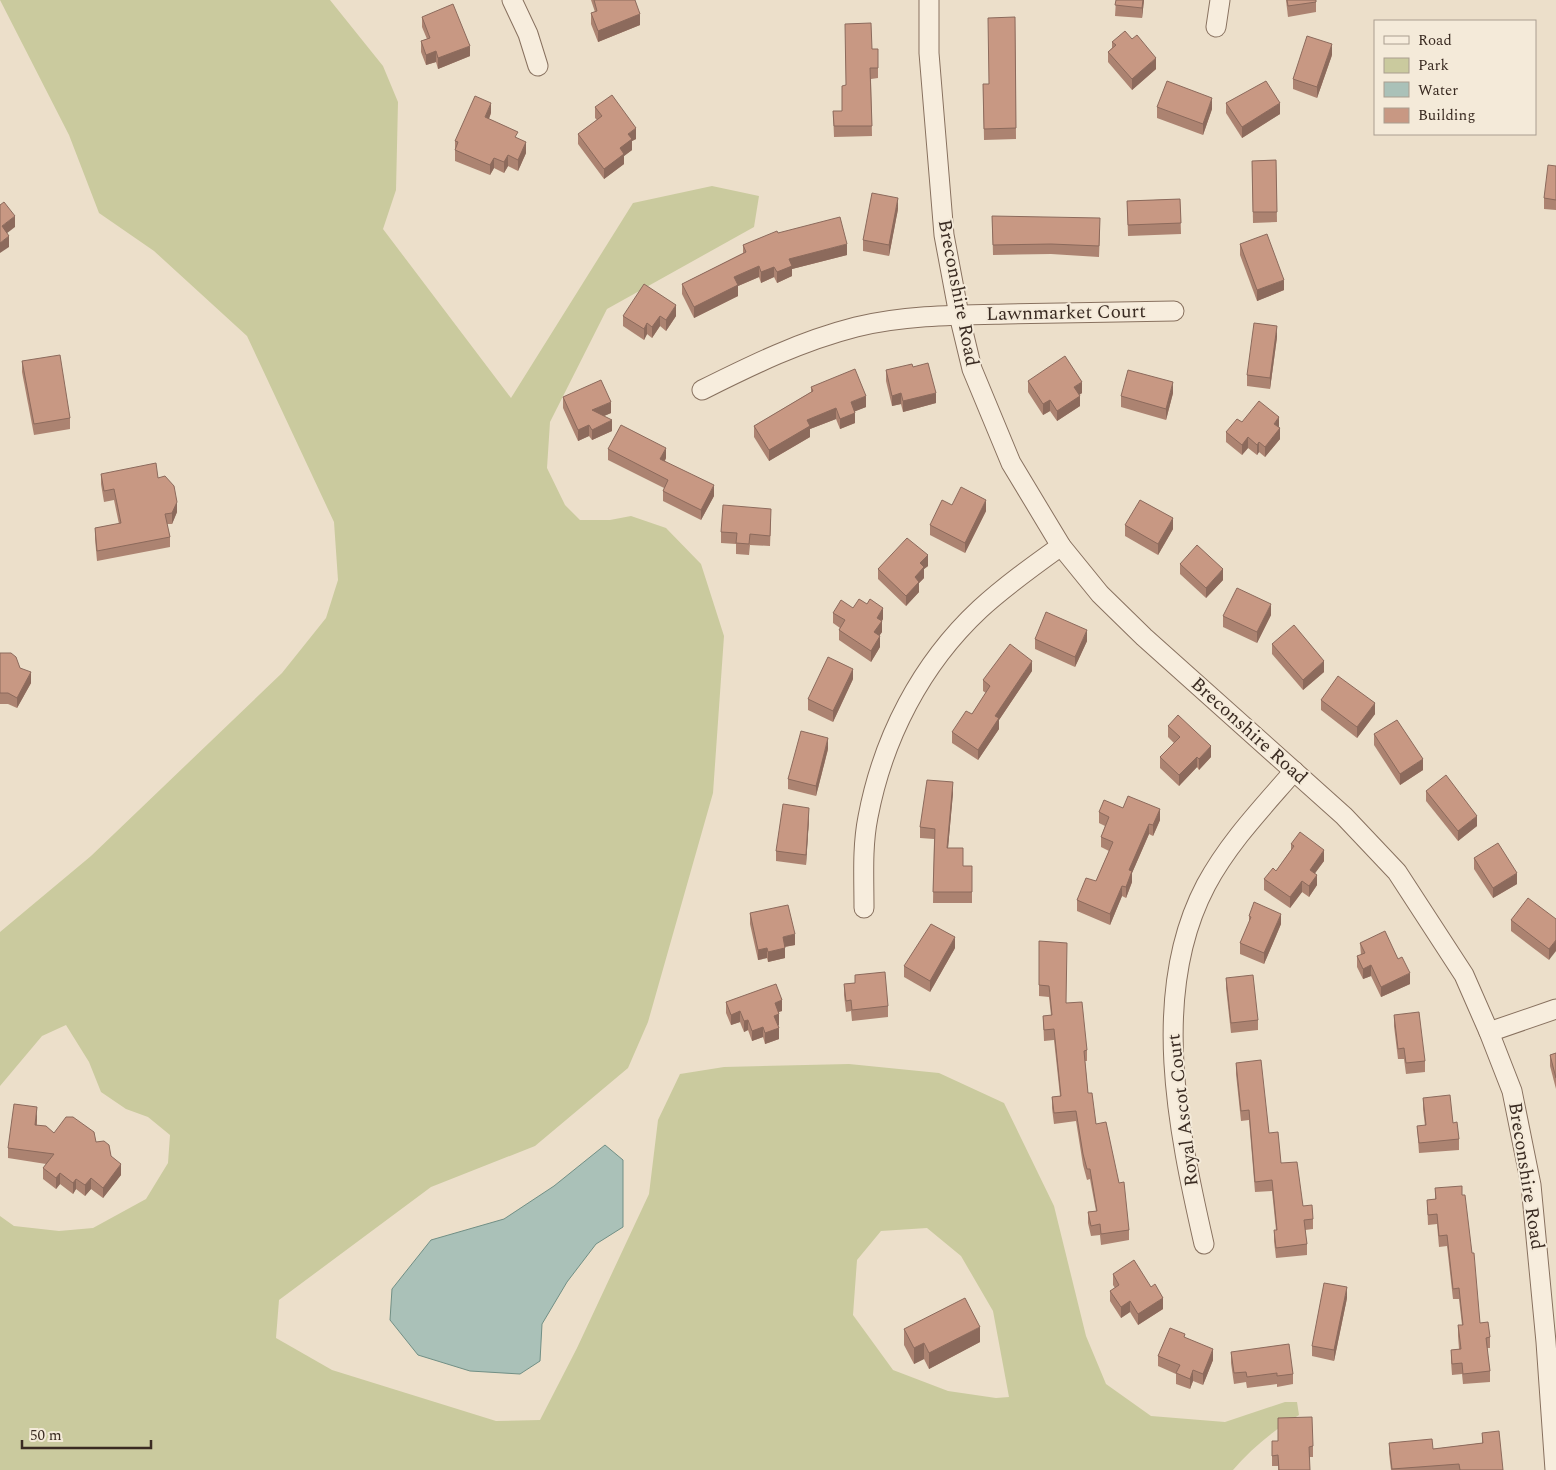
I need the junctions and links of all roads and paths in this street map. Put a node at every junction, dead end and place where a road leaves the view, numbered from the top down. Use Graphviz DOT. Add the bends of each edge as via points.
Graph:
graph roads {
  1 [pos="512,0"];
  2 [pos="928,0"];
  3 [pos="1220,0"];
  4 [pos="1216,27"];
  5 [pos="538,66"];
  6 [pos="1174,312"];
  7 [pos="958,315"];
  8 [pos="702,390"];
  9 [pos="1061,546"];
  10 [pos="1294,771"];
  11 [pos="864,908"];
  12 [pos="1556,1008"];
  13 [pos="1489,1032"];
  14 [pos="1204,1244"];
  15 [pos="1551,1342"];
  16 [pos="1555,1470"];
  1 -- 5 [label="street"];
  2 -- 7 [label="street, Breconshire Road" via="936,155 944,235"];
  3 -- 4 [label="street"];
  6 -- 7 [label="street, Lawnmarket Court"];
  7 -- 8 [label="street, Lawnmarket Court" via="857,327 758,362"];
  7 -- 9 [label="street, Breconshire Road" via="972,369 1011,463"];
  9 -- 10 [label="street, Breconshire Road" via="1100,594 1144,637"];
  9 -- 11 [label="street" via="979,610 949,642 906,705 877,776 868,819"];
  10 -- 13 [label="street, Breconshire Road" via="1344,816 1397,872 1464,975"];
  10 -- 14 [label="street, Royal Ascot Court" via="1247,824 1206,886 1192,920 1175,988 1172,1020 1183,1136"];
  12 -- 13 [label="street"];
  13 -- 15 [label="street, Breconshire Road" via="1512,1092 1524,1139"];
  15 -- 16 [label="street, Breconshire Road"];
}
